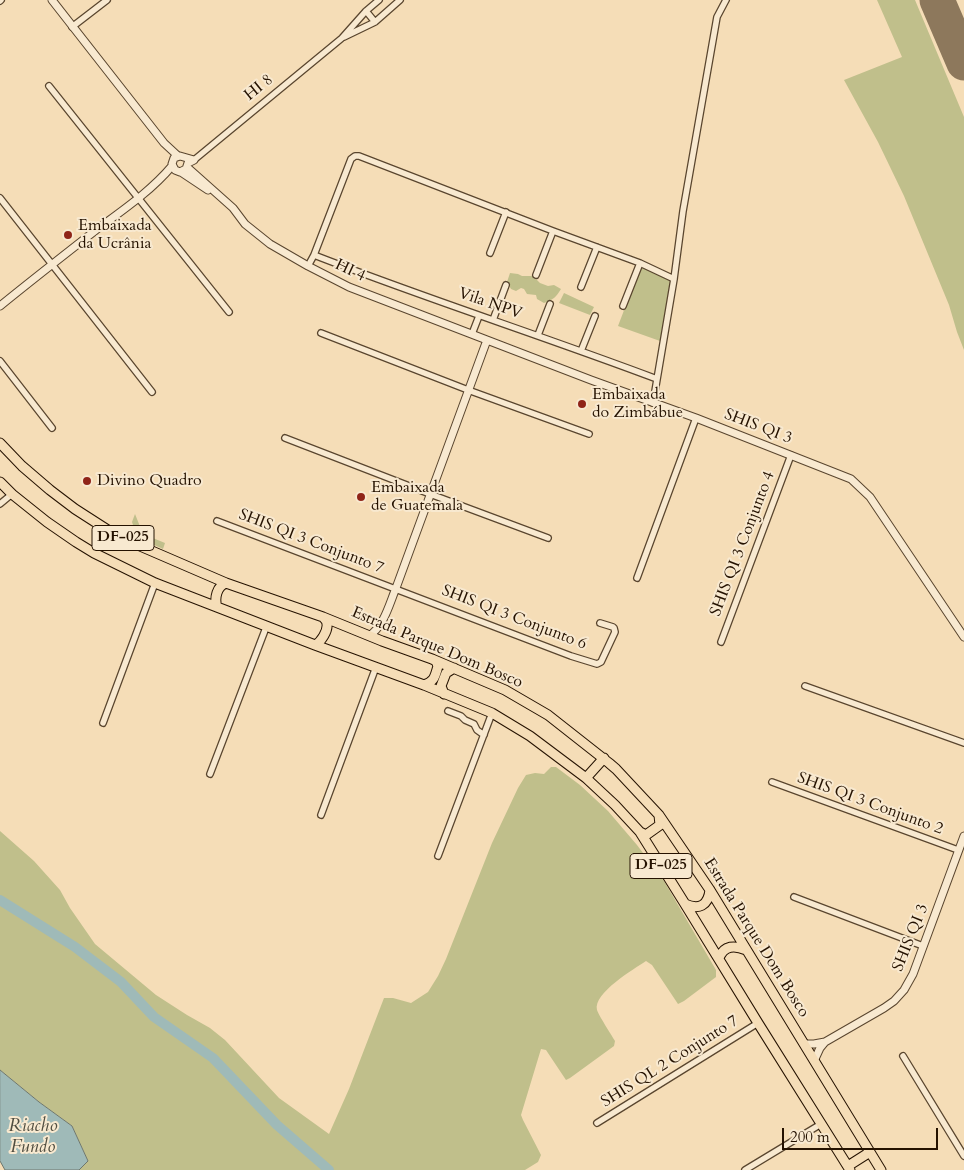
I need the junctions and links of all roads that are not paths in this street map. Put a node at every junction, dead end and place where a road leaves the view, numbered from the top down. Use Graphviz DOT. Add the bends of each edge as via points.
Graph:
graph roads {
  1 [pos="52,0"];
  2 [pos="107,0"];
  3 [pos="379,0"];
  4 [pos="726,0"];
  5 [pos="398,1"];
  6 [pos="366,11"];
  7 [pos="375,22"];
  8 [pos="72,28"];
  9 [pos="342,38"];
  10 [pos="49,86"];
  11 [pos="194,160"];
  12 [pos="178,165"];
  13 [pos="0,198"];
  14 [pos="139,198"];
  15 [pos="506,212"];
  16 [pos="553,231"];
  17 [pos="596,247"];
  18 [pos="490,253"];
  19 [pos="314,255"];
  20 [pos="640,263"];
  21 [pos="52,264"];
  22 [pos="308,266"];
  23 [pos="536,275"];
  24 [pos="674,279"];
  25 [pos="506,285"];
  26 [pos="582,287"];
  27 [pos="550,304"];
  28 [pos="0,306"];
  29 [pos="623,306"];
  30 [pos="229,312"];
  31 [pos="478,316"];
  32 [pos="595,316"];
  33 [pos="493,320"];
  34 [pos="321,333"];
  35 [pos="472,334"];
  36 [pos="538,335"];
  37 [pos="487,340"];
  38 [pos="581,350"];
  39 [pos="0,361"];
  40 [pos="657,379"];
  41 [pos="468,390"];
  42 [pos="152,392"];
  43 [pos="653,403"];
  44 [pos="696,418"];
  45 [pos="52,428"];
  46 [pos="589,434"];
  47 [pos="285,438"];
  48 [pos="0,444"];
  49 [pos="791,455"];
  50 [pos="0,482"];
  51 [pos="12,494"];
  52 [pos="430,494"];
  53 [pos="0,504"];
  54 [pos="217,521"];
  55 [pos="548,538"];
  56 [pos="215,578"];
  57 [pos="637,578"];
  58 [pos="156,583"];
  59 [pos="226,583"];
  60 [pos="396,588"];
  61 [pos="206,602"];
  62 [pos="217,607"];
  63 [pos="323,616"];
  64 [pos="341,624"];
  65 [pos="381,624"];
  66 [pos="600,624"];
  67 [pos="267,626"];
  68 [pos="369,636"];
  69 [pos="964,637"];
  70 [pos="382,641"];
  71 [pos="721,642"];
  72 [pos="315,645"];
  73 [pos="330,650"];
  74 [pos="432,659"];
  75 [pos="376,667"];
  76 [pos="454,668"];
  77 [pos="424,685"];
  78 [pos="805,686"];
  79 [pos="444,694"];
  80 [pos="448,711"];
  81 [pos="492,714"];
  82 [pos="103,723"];
  83 [pos="484,735"];
  84 [pos="964,744"];
  85 [pos="604,758"];
  86 [pos="210,774"];
  87 [pos="586,778"];
  88 [pos="772,782"];
  89 [pos="659,814"];
  90 [pos="321,815"];
  91 [pos="640,832"];
  92 [pos="964,836"];
  93 [pos="958,850"];
  94 [pos="438,856"];
  95 [pos="710,890"];
  96 [pos="794,897"];
  97 [pos="685,904"];
  98 [pos="720,906"];
  99 [pos="696,921"];
  100 [pos="924,946"];
  101 [pos="746,950"];
  102 [pos="719,958"];
  103 [pos="758,1023"];
  104 [pos="825,1042"];
  105 [pos="804,1044"];
  106 [pos="903,1056"];
  107 [pos="814,1061"];
  108 [pos="597,1123"];
  109 [pos="821,1124"];
  110 [pos="870,1152"];
  111 [pos="964,1156"];
  112 [pos="849,1168"];
  113 [pos="745,1170"];
  114 [pos="881,1170"];
  1 -- 8 [label="street, HI 4"];
  2 -- 8 [label="street"];
  3 -- 6 [label="street, HI 8"];
  4 -- 24 [label="street" via="717,17"];
  5 -- 7 [label="street, HI 8"];
  6 -- 7 [label="street"];
  6 -- 9 [label="street, HI 8"];
  7 -- 9 [label="street, HI 8"];
  8 -- 12 [label="street, HI 4"];
  9 -- 11 [label="street, HI 8"];
  10 -- 14 [label="street"];
  11 -- 12 [label="street"];
  11 -- 12 [label="street"];
  12 -- 14 [label="street"];
  12 -- 22 [label="street, HI 4" via="233,208 245,224 270,244"];
  13 -- 21 [label="street"];
  14 -- 21 [label="street"];
  14 -- 30 [label="street"];
  15 -- 16 [label="street"];
  15 -- 18 [label="street"];
  15 -- 19 [label="street" via="355,156 351,159"];
  16 -- 17 [label="street"];
  16 -- 23 [label="street"];
  17 -- 20 [label="street"];
  17 -- 26 [label="street"];
  19 -- 22 [label="street"];
  19 -- 31 [label="street, Vila NPV"];
  20 -- 24 [label="street"];
  20 -- 29 [label="street"];
  21 -- 28 [label="street"];
  21 -- 42 [label="street"];
  22 -- 35 [label="street, HI 4" via="350,287"];
  24 -- 40 [label="street"];
  25 -- 33 [label="street"];
  27 -- 36 [label="street"];
  31 -- 33 [label="street, Vila NPV"];
  31 -- 35 [label="street"];
  32 -- 38 [label="street"];
  33 -- 36 [label="street, Vila NPV"];
  34 -- 41 [label="street"];
  35 -- 37 [label="street, SHIS QI 3"];
  36 -- 38 [label="street, Vila NPV"];
  37 -- 41 [label="street"];
  37 -- 43 [label="street, SHIS QI 3"];
  38 -- 40 [label="street, Vila NPV"];
  39 -- 45 [label="street"];
  40 -- 43 [label="street"];
  41 -- 46 [label="street"];
  41 -- 52 [label="street"];
  43 -- 44 [label="street, SHIS QI 3"];
  44 -- 49 [label="street, SHIS QI 3"];
  44 -- 57 [label="street"];
  47 -- 52 [label="street"];
  48 -- 56 [label="main road, Estrada Parque Dom Bosco / DF-025" via="50,490 98,524 118,536"];
  49 -- 69 [label="street, SHIS QI 3" via="851,478 863,489"];
  49 -- 71 [label="street, SHIS QI 3 Conjunto 4"];
  50 -- 51 [label="main road, DF-025"];
  51 -- 53 [label="street"];
  51 -- 58 [label="main road, DF-025" via="76,542"];
  52 -- 55 [label="street"];
  52 -- 60 [label="street"];
  54 -- 60 [label="street, SHIS QI 3 Conjunto 7"];
  56 -- 59 [label="main road, Estrada Parque Dom Bosco / DF-025"];
  56 -- 61 [label="main road" via="210,599"];
  58 -- 61 [label="main road, DF-025"];
  58 -- 82 [label="street"];
  59 -- 62 [label="main road" via="220,587 215,600"];
  59 -- 63 [label="main road, Estrada Parque Dom Bosco / DF-025"];
  60 -- 65 [label="street"];
  60 -- 66 [label="street, SHIS QI 3 Conjunto 6" via="597,664 601,662 615,632 614,628"];
  61 -- 62 [label="main road, DF-025"];
  62 -- 67 [label="main road, DF-025"];
  63 -- 64 [label="main road, Estrada Parque Dom Bosco / DF-025"];
  63 -- 72 [label="main road" via="327,626 322,641"];
  64 -- 68 [label="main road, Estrada Parque Dom Bosco / DF-025"];
  64 -- 73 [label="main road" via="334,628 328,640"];
  65 -- 68 [label="street"];
  65 -- 70 [label="street"];
  67 -- 72 [label="main road, DF-025"];
  67 -- 86 [label="street"];
  68 -- 70 [label="main road, Estrada Parque Dom Bosco / DF-025"];
  70 -- 74 [label="main road, Estrada Parque Dom Bosco / DF-025"];
  72 -- 73 [label="main road, DF-025"];
  73 -- 75 [label="main road, DF-025"];
  74 -- 76 [label="main road, Estrada Parque Dom Bosco / DF-025"];
  74 -- 77 [label="main road" via="438,666 433,680"];
  75 -- 77 [label="main road, DF-025"];
  75 -- 90 [label="street"];
  76 -- 79 [label="main road" via="446,673 441,686"];
  76 -- 85 [label="main road, Estrada Parque Dom Bosco / DF-025" via="504,690 548,715"];
  77 -- 79 [label="main road, DF-025"];
  78 -- 84 [label="street"];
  79 -- 81 [label="main road, DF-025"];
  80 -- 83 [label="street" via="474,724"];
  81 -- 83 [label="street"];
  81 -- 87 [label="main road, DF-025" via="530,736"];
  83 -- 94 [label="street"];
  85 -- 87 [label="main road"];
  85 -- 89 [label="main road, Estrada Parque Dom Bosco / DF-025"];
  87 -- 91 [label="main road, DF-025"];
  88 -- 93 [label="street, SHIS QI 3 Conjunto 2"];
  89 -- 91 [label="main road" via="660,824 646,835"];
  89 -- 95 [label="main road, Estrada Parque Dom Bosco / DF-025"];
  91 -- 97 [label="main road, DF-025"];
  92 -- 93 [label="street, SHIS QI 3"];
  93 -- 100 [label="street, SHIS QI 3"];
  95 -- 97 [label="main road" via="704,904 692,907"];
  95 -- 98 [label="main road, Estrada Parque Dom Bosco / DF-025"];
  96 -- 100 [label="street"];
  97 -- 99 [label="main road, DF-025"];
  98 -- 99 [label="main road" via="704,907 698,912"];
  98 -- 101 [label="main road, Estrada Parque Dom Bosco / DF-025"];
  99 -- 102 [label="main road, DF-025"];
  100 -- 104 [label="street, SHIS QI 3" via="913,974 894,1001"];
  101 -- 102 [label="main road" via="728,947"];
  101 -- 105 [label="main road, Estrada Parque Dom Bosco / DF-025"];
  102 -- 103 [label="main road, DF-025"];
  103 -- 108 [label="street, SHIS QL 2 Conjunto 7"];
  103 -- 109 [label="main road, DF-025"];
  104 -- 105 [label="street, SHIS QI 3"];
  104 -- 107 [label="street, SHIS QI 3"];
  105 -- 107 [label="main road, Estrada Parque Dom Bosco / DF-025"];
  106 -- 111 [label="street"];
  107 -- 110 [label="main road, Estrada Parque Dom Bosco / DF-025"];
  109 -- 112 [label="main road, DF-025"];
  109 -- 113 [label="street"];
  110 -- 112 [label="main road"];
  110 -- 114 [label="main road, Estrada Parque Dom Bosco / DF-025"];
}
